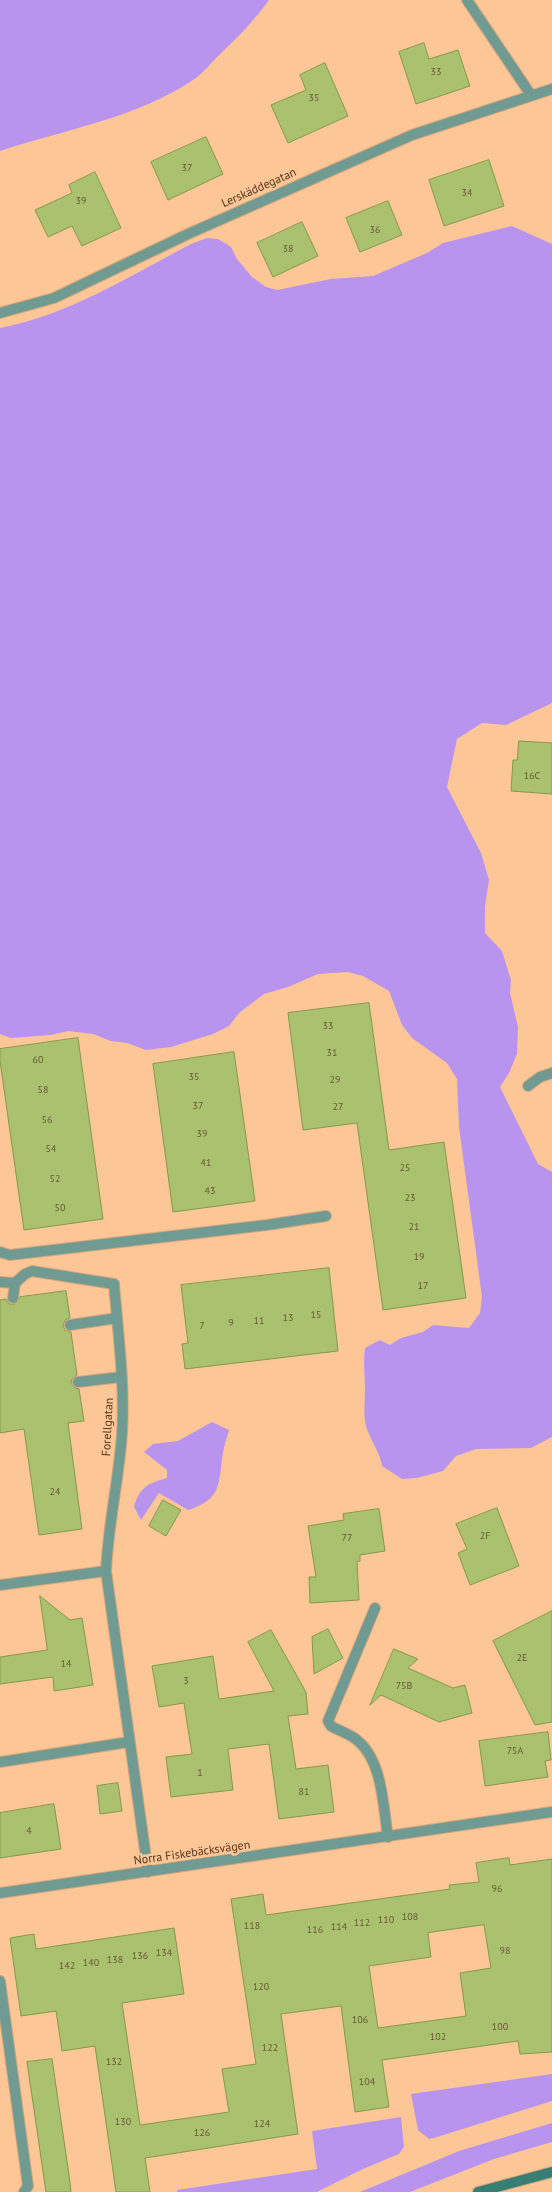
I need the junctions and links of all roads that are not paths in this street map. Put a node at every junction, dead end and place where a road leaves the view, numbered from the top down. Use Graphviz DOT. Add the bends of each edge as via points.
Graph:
graph roads {
  1 [pos="467,0"];
  2 [pos="552,89"];
  3 [pos="532,95"];
  4 [pos="0,313"];
  5 [pos="552,1073"];
  6 [pos="528,1086"];
  7 [pos="326,1216"];
  8 [pos="0,1252"];
  9 [pos="0,1282"];
  10 [pos="15,1282"];
  11 [pos="14,1298"];
  12 [pos="117,1318"];
  13 [pos="70,1324"];
  14 [pos="121,1377"];
  15 [pos="78,1382"];
  16 [pos="106,1571"];
  17 [pos="0,1585"];
  18 [pos="375,1608"];
  19 [pos="129,1742"];
  20 [pos="0,1762"];
  21 [pos="552,1812"];
  22 [pos="388,1837"];
  23 [pos="148,1872"];
  24 [pos="0,1893"];
  25 [pos="0,1981"];
  26 [pos="552,2172"];
  27 [pos="24,2192"];
  28 [pos="478,2192"];
  1 -- 3 [label="street"];
  2 -- 3 [label="street, Lerskäddegatan"];
  3 -- 4 [label="street, Lerskäddegatan" via="412,135 188,234 54,298"];
  5 -- 6 [label="street"];
  7 -- 8 [label="street" via="20,1254"];
  9 -- 10 [label="street"];
  10 -- 11 [label="street"];
  10 -- 12 [label="street, Forellgatan" via="32,1271 114,1284"];
  12 -- 13 [label="street"];
  12 -- 14 [label="street, Forellgatan"];
  14 -- 15 [label="street"];
  14 -- 16 [label="street, Forellgatan" via="122,1432"];
  16 -- 17 [label="street"];
  16 -- 19 [label="street, Forellgatan"];
  18 -- 22 [label="street" via="328,1721 331,1726 357,1740 371,1758 378,1777"];
  19 -- 20 [label="street"];
  19 -- 23 [label="street, Forellgatan"];
  21 -- 22 [label="street, Norra Fiskebäcksvägen"];
  22 -- 23 [label="street, Norra Fiskebäcksvägen"];
  23 -- 24 [label="street, Norra Fiskebäcksvägen"];
  25 -- 27 [label="street" via="28,2186"];
  26 -- 28 [label="street"];
}
